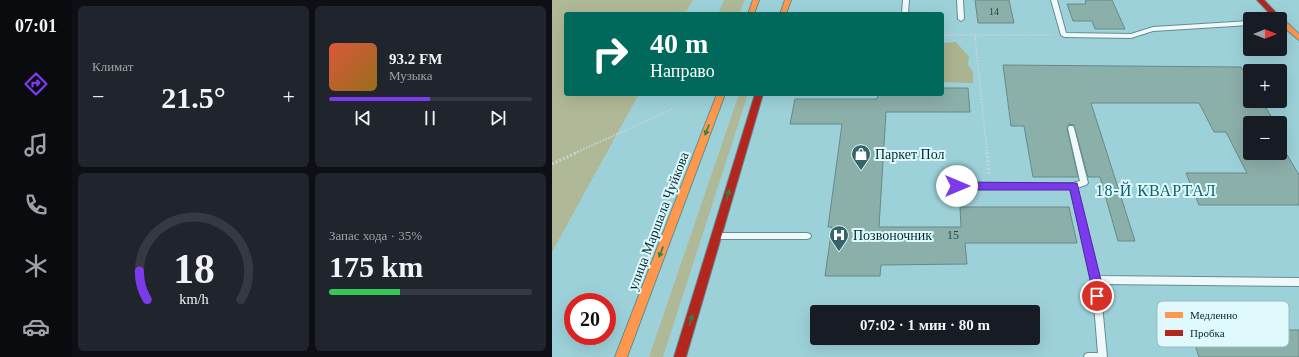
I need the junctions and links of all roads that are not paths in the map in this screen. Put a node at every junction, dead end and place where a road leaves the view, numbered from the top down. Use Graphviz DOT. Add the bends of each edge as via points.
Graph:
graph roads {
  1 [pos="756,0"];
  2 [pos="788,0"];
  3 [pos="906,0"];
  4 [pos="960,0"];
  5 [pos="1054,0"];
  6 [pos="1260,0"];
  7 [pos="752,12"];
  8 [pos="784,12"];
  9 [pos="905,12"];
  10 [pos="1272,12"];
  11 [pos="961,19"];
  12 [pos="1243,23"];
  13 [pos="1287,27"];
  14 [pos="1299,38"];
  15 [pos="720,96"];
  16 [pos="758,96"];
  17 [pos="1071,128"];
  18 [pos="957,186"];
  19 [pos="1073,186"];
  20 [pos="716,236"];
  21 [pos="807,236"];
  22 [pos="1096,280"];
  23 [pos="1299,282"];
  24 [pos="621,357"];
  25 [pos="680,357"];
  26 [pos="1088,357"];
  27 [pos="1103,357"];
  1 -- 7 [label="main road"];
  2 -- 8 [label="main road"];
  3 -- 9 [label="lane"];
  4 -- 11 [label="lane"];
  5 -- 12 [label="lane" via="1064,35 1131,36 1153,29"];
  6 -- 10 [label="main road"];
  13 -- 14 [label="main road"];
  15 -- 24 [label="main road, улица Маршала Чуйкова, one-way"];
  20 -- 16 [label="main road, one-way"];
  17 -- 19 [label="lane" via="1084,183"];
  18 -- 19 [label="lane"];
  19 -- 22 [label="lane"];
  20 -- 21 [label="lane"];
  25 -- 20 [label="main road, one-way"];
  22 -- 23 [label="lane"];
  22 -- 27 [label="lane"];
  26 -- 27 [label="lane"];
}
